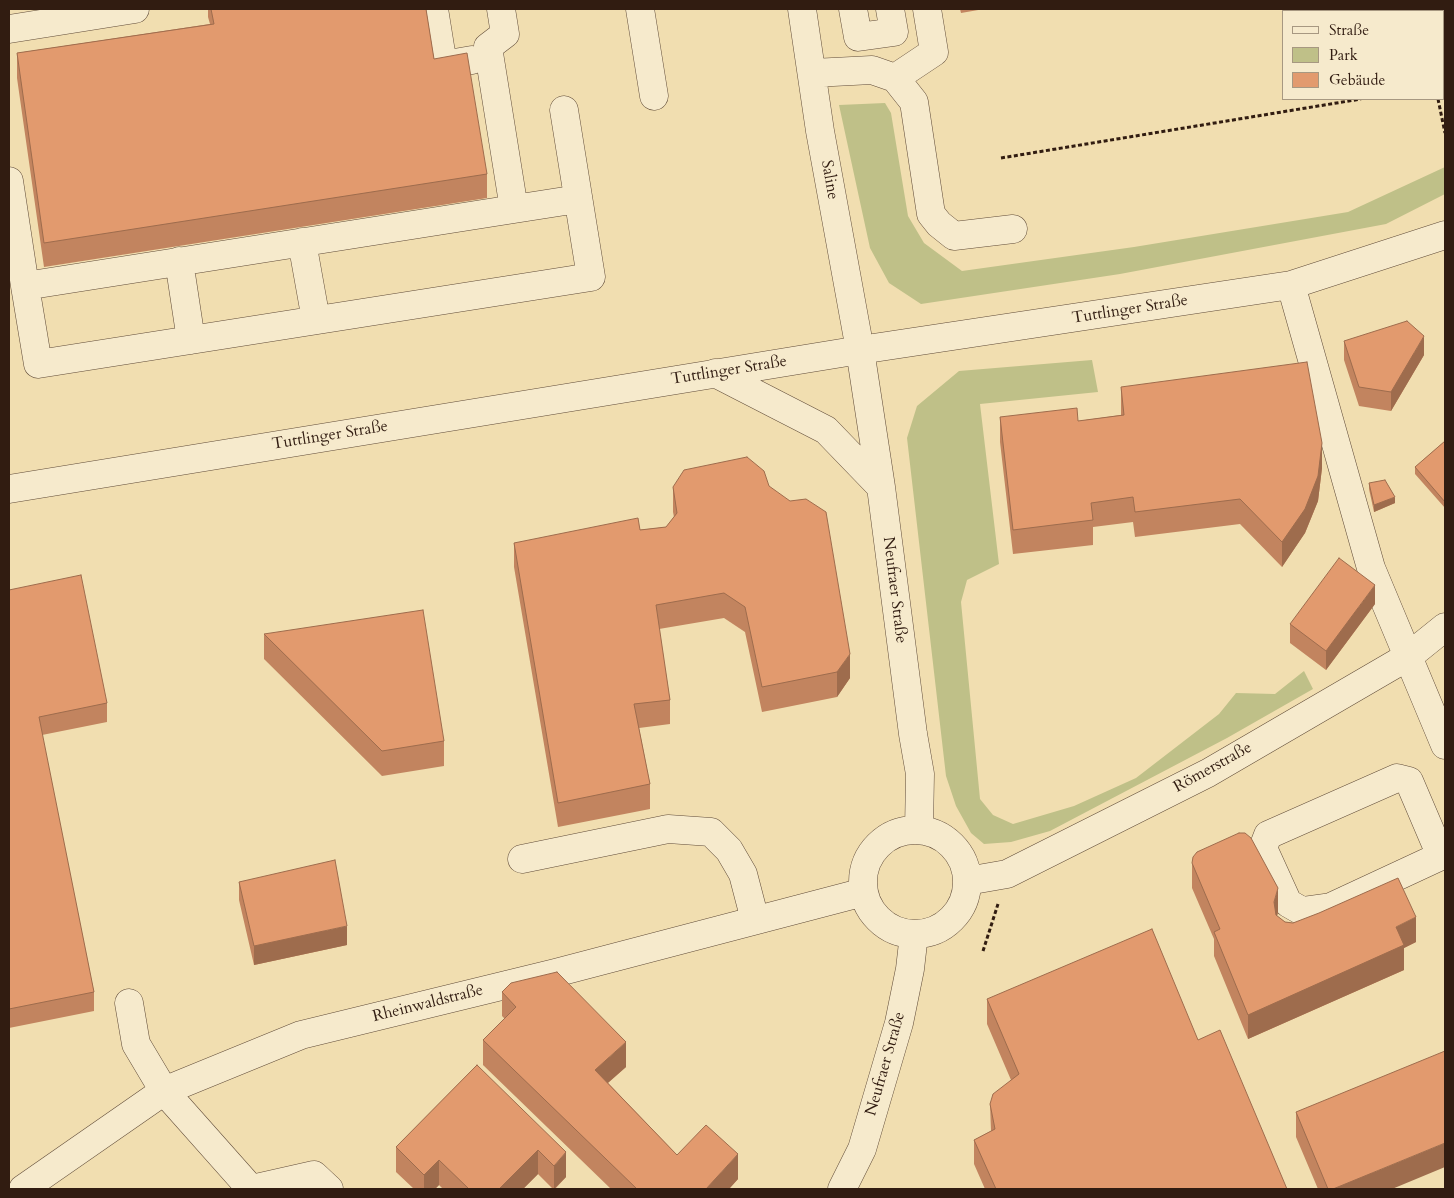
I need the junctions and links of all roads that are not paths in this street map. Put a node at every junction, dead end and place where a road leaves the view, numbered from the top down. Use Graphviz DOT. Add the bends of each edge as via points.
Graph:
graph roads {
  1 [pos="135,9"];
  2 [pos="434,9"];
  3 [pos="501,9"];
  4 [pos="640,9"];
  5 [pos="802,9"];
  6 [pos="853,9"];
  7 [pos="890,9"];
  8 [pos="927,9"];
  9 [pos="9,30"];
  10 [pos="490,58"];
  11 [pos="812,73"];
  12 [pos="895,78"];
  13 [pos="654,96"];
  14 [pos="564,110"];
  15 [pos="9,181"];
  16 [pos="578,199"];
  17 [pos="514,209"];
  18 [pos="1013,229"];
  19 [pos="1445,235"];
  20 [pos="302,242"];
  21 [pos="179,261"];
  22 [pos="1290,285"];
  23 [pos="25,286"];
  24 [pos="316,320"];
  25 [pos="191,340"];
  26 [pos="860,350"];
  27 [pos="715,373"];
  28 [pos="881,487"];
  29 [pos="9,490"];
  30 [pos="1445,627"];
  31 [pos="1409,656"];
  32 [pos="1445,745"];
  33 [pos="919,830"];
  34 [pos="1443,855"];
  35 [pos="522,859"];
  36 [pos="967,881"];
  37 [pos="864,892"];
  38 [pos="755,920"];
  39 [pos="914,934"];
  40 [pos="129,1003"];
  41 [pos="164,1091"];
  42 [pos="23,1189"];
  43 [pos="251,1189"];
  44 [pos="329,1189"];
  45 [pos="842,1189"];
  1 -- 9 [label="street"];
  2 -- 10 [label="street" via="443,65"];
  3 -- 10 [label="street" via="505,34 488,48"];
  4 -- 13 [label="street"];
  5 -- 11 [label="street, Saline"];
  6 -- 7 [label="street" via="858,38 894,32"];
  8 -- 12 [label="street" via="934,52"];
  10 -- 17 [label="street"];
  11 -- 12 [label="street" via="872,70"];
  11 -- 26 [label="street, Saline"];
  12 -- 18 [label="street" via="914,102 931,214 954,236"];
  14 -- 16 [label="street"];
  15 -- 23 [label="street"];
  16 -- 17 [label="street"];
  16 -- 24 [label="street" via="591,277"];
  17 -- 20 [label="street"];
  19 -- 22 [label="street, Tuttlinger Straße"];
  20 -- 21 [label="street"];
  20 -- 24 [label="street"];
  21 -- 23 [label="street"];
  21 -- 25 [label="street"];
  22 -- 26 [label="street, Tuttlinger Straße"];
  22 -- 31 [label="street" via="1372,568"];
  23 -- 25 [label="street" via="38,364"];
  24 -- 25 [label="street"];
  26 -- 27 [label="street, Tuttlinger Straße"];
  26 -- 28 [label="street, Neufraer Straße"];
  27 -- 28 [label="street" via="826,430"];
  27 -- 29 [label="street, Tuttlinger Straße"];
  28 -- 33 [label="street, Neufraer Straße" via="920,774"];
  30 -- 31 [label="street, Römerstraße"];
  31 -- 32 [label="street"];
  31 -- 36 [label="street, Römerstraße" via="1208,773 1007,874"];
  33 -- 36 [label="street" via="950,843 962,859"];
  33 -- 37 [label="street" via="888,837 874,850 864,874"];
  34 -- 34 [label="street" via="1409,781 1397,778 1268,835 1263,848 1288,903 1302,911 1331,907"];
  35 -- 38 [label="street" via="668,829 710,832 729,850 743,874"];
  36 -- 39 [label="street" via="963,902 951,920 933,931"];
  37 -- 38 [label="street, Rheinwaldstraße"];
  37 -- 39 [label="street" via="880,921"];
  38 -- 41 [label="street, Rheinwaldstraße" via="301,1035"];
  39 -- 45 [label="street, Neufraer Straße" via="899,1023 862,1149"];
  40 -- 41 [label="street" via="136,1044"];
  41 -- 42 [label="street, Rheinwaldstraße"];
  41 -- 43 [label="street"];
  43 -- 44 [label="street" via="314,1175"];
}
